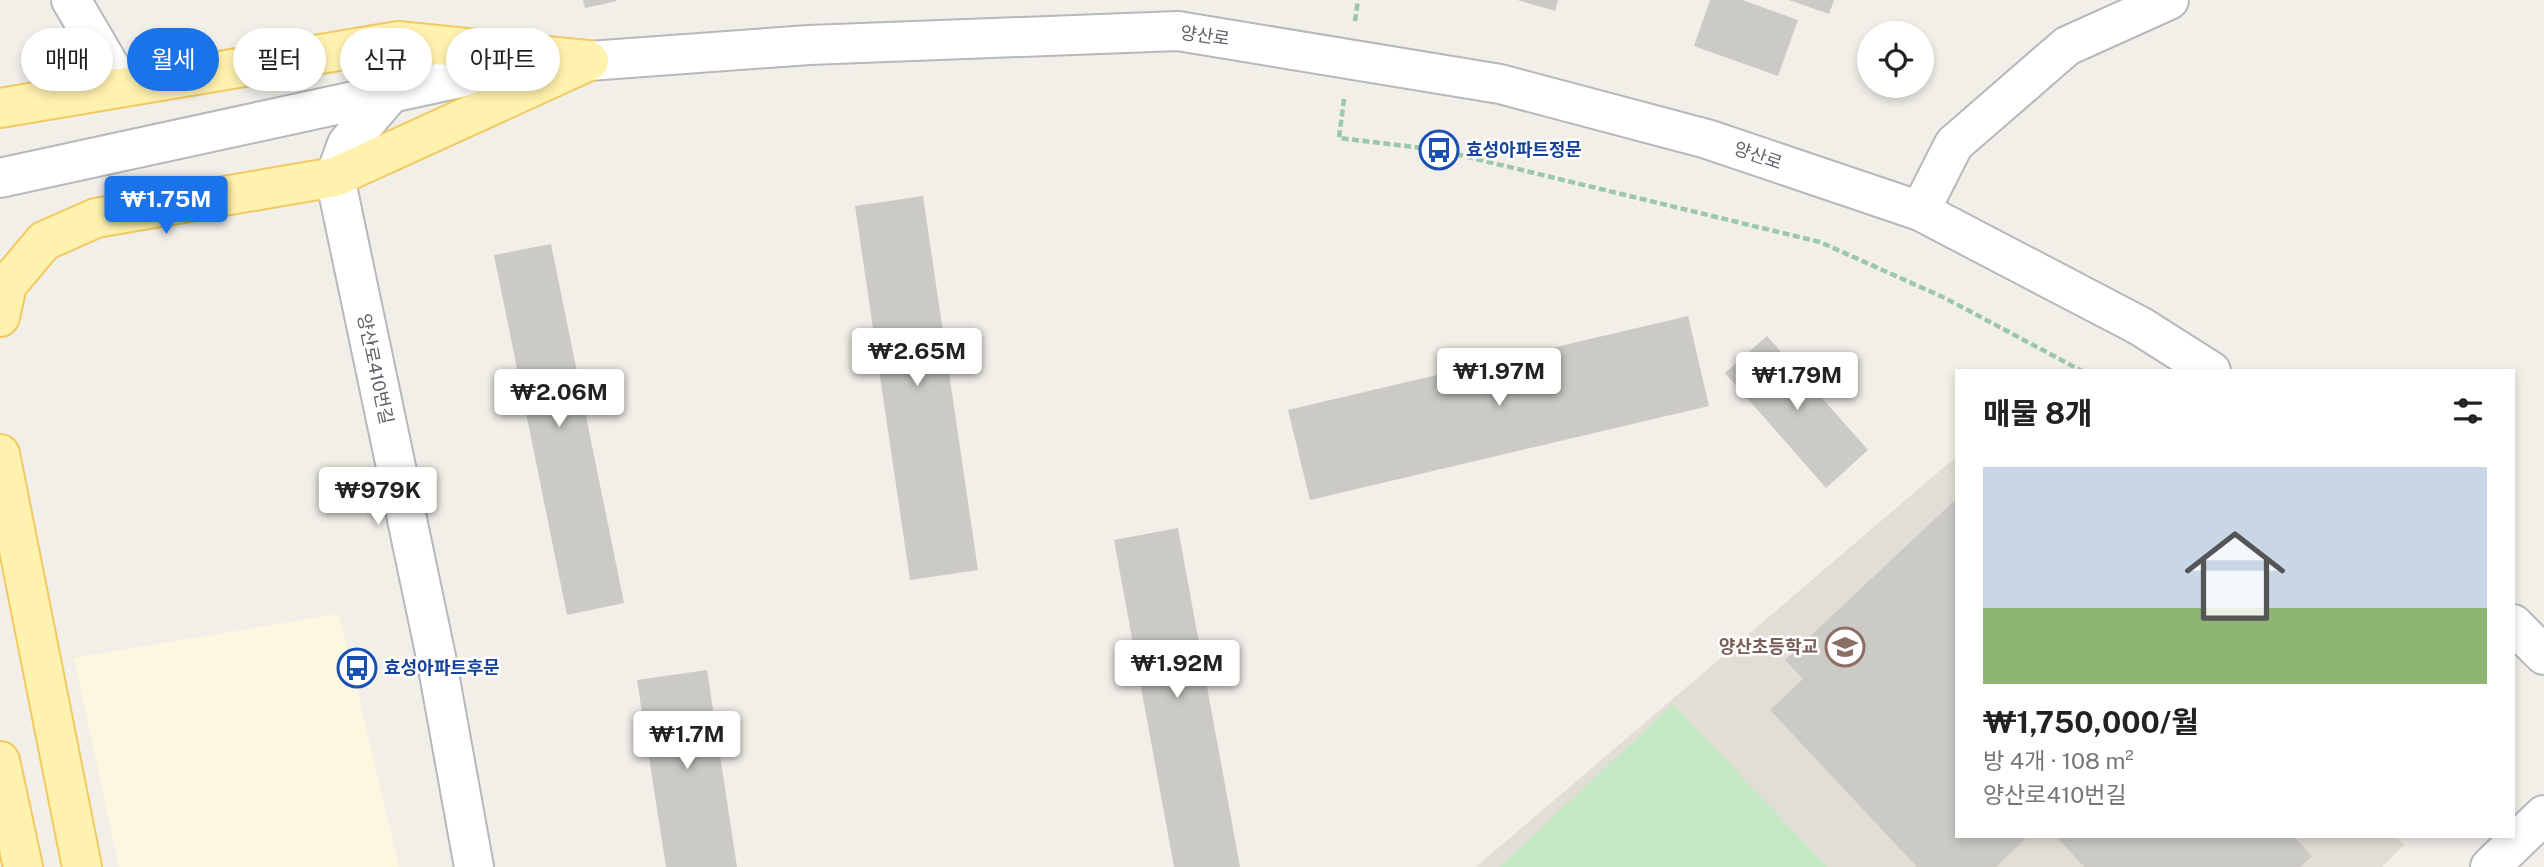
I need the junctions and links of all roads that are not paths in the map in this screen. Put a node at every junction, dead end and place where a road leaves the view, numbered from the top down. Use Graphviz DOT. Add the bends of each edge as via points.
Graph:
graph roads {
  1 [pos="71,0"];
  2 [pos="2169,0"];
  3 [pos="589,61"];
  4 [pos="121,87"];
  5 [pos="390,94"];
  6 [pos="0,107"];
  7 [pos="335,177"];
  8 [pos="0,178"];
  9 [pos="1920,211"];
  10 [pos="0,317"];
  11 [pos="2208,369"];
  12 [pos="0,454"];
  13 [pos="2515,626"];
  14 [pos="2544,655"];
  15 [pos="0,761"];
  16 [pos="2544,815"];
  17 [pos="23,867"];
  18 [pos="82,867"];
  19 [pos="474,867"];
  20 [pos="2490,867"];
  1 -- 4 [label="street"];
  2 -- 9 [label="street" via="2067,46 1954,144"];
  3 -- 4 [label="main road" via="398,41"];
  3 -- 5 [label="street, 양산로" via="469,76"];
  3 -- 7 [label="main road"];
  3 -- 9 [label="street, 양산로" via="809,45 1178,31 1500,84 1707,139"];
  4 -- 6 [label="main road"];
  5 -- 7 [label="street" via="347,144"];
  5 -- 8 [label="street, 양산로"];
  7 -- 10 [label="main road" via="96,218 44,241 7,285"];
  7 -- 19 [label="street, 양산로410번길" via="436,657"];
  9 -- 11 [label="street, 양산로" via="2140,326"];
  12 -- 18 [label="main road"];
  13 -- 14 [label="street"];
  15 -- 17 [label="main road"];
  16 -- 20 [label="street"];
}
